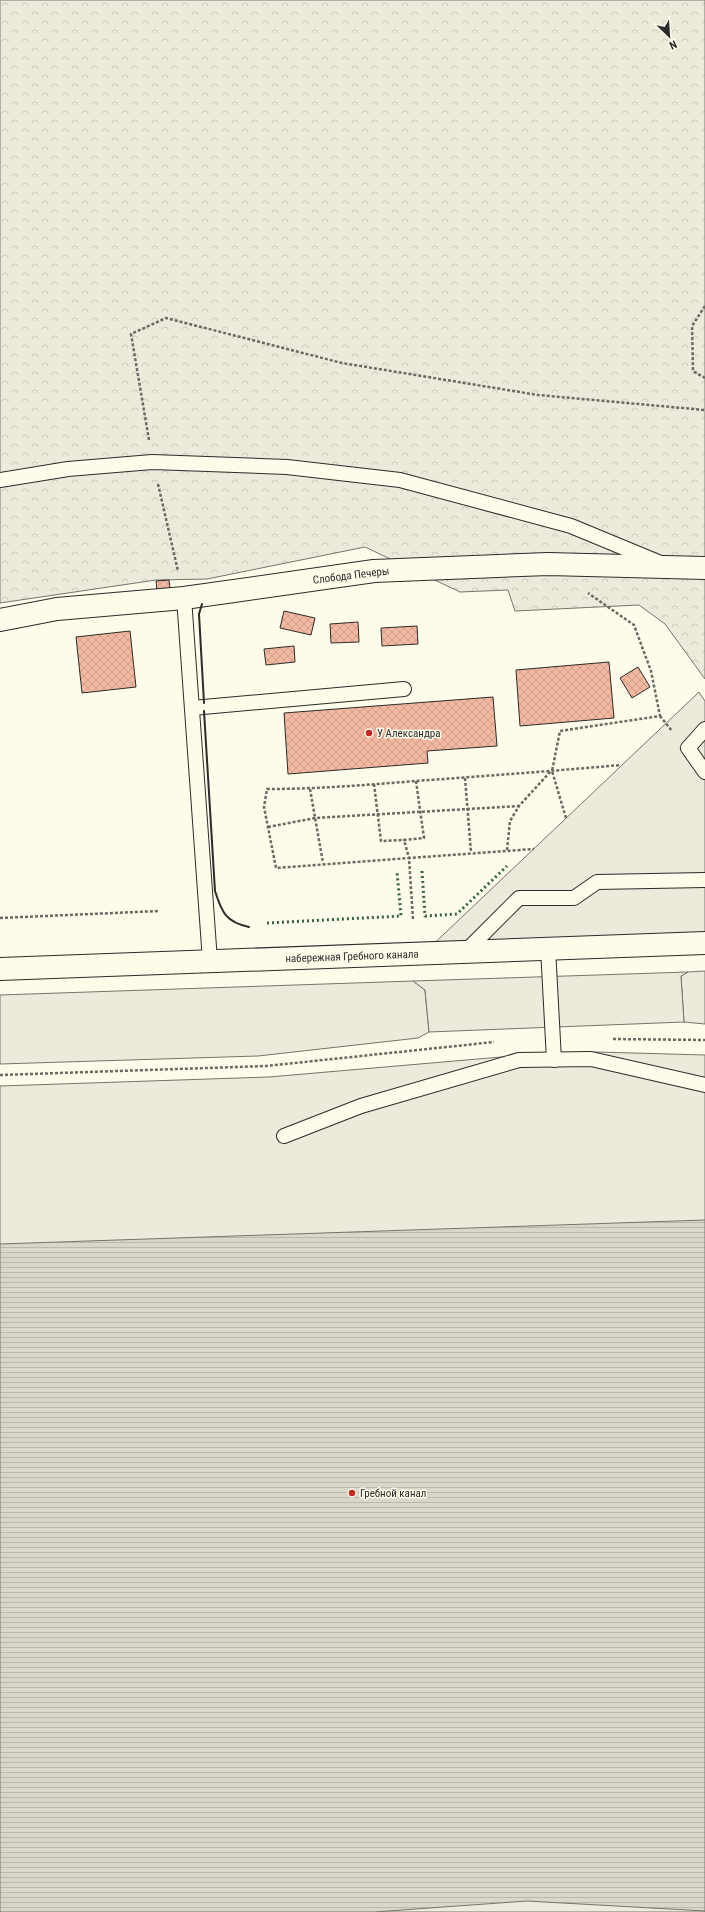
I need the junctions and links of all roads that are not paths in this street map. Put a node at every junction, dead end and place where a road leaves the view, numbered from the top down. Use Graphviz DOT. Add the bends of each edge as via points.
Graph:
graph roads {
  1 [pos="0,480"];
  2 [pos="670,567"];
  3 [pos="705,568"];
  4 [pos="184,598"];
  5 [pos="0,620"];
  6 [pos="404,689"];
  7 [pos="192,708"];
  8 [pos="705,729"];
  9 [pos="705,772"];
  10 [pos="705,880"];
  11 [pos="705,943"];
  12 [pos="548,948"];
  13 [pos="465,952"];
  14 [pos="210,961"];
  15 [pos="0,969"];
  16 [pos="554,1060"];
  17 [pos="705,1085"];
  18 [pos="284,1136"];
  1 -- 2 [label="lane" via="68,469 152,462 287,468 400,480 571,526"];
  2 -- 3 [label="street, Слобода Печеры"];
  2 -- 4 [label="street, Слобода Печеры" via="548,564 374,571"];
  4 -- 5 [label="street, Слобода Печеры" via="57,609"];
  4 -- 7 [label="lane"];
  6 -- 7 [label="lane"];
  7 -- 14 [label="lane"];
  8 -- 9 [label="lane" via="688,748"];
  10 -- 13 [label="lane" via="597,882 574,898 519,898"];
  11 -- 12 [label="street, набережная Гребного канала"];
  12 -- 13 [label="street, набережная Гребного канала"];
  12 -- 16 [label="lane"];
  13 -- 14 [label="street, набережная Гребного канала"];
  14 -- 15 [label="street, набережная Гребного канала"];
  16 -- 17 [label="lane" via="592,1059"];
  16 -- 18 [label="lane" via="519,1060 361,1106"];
}
